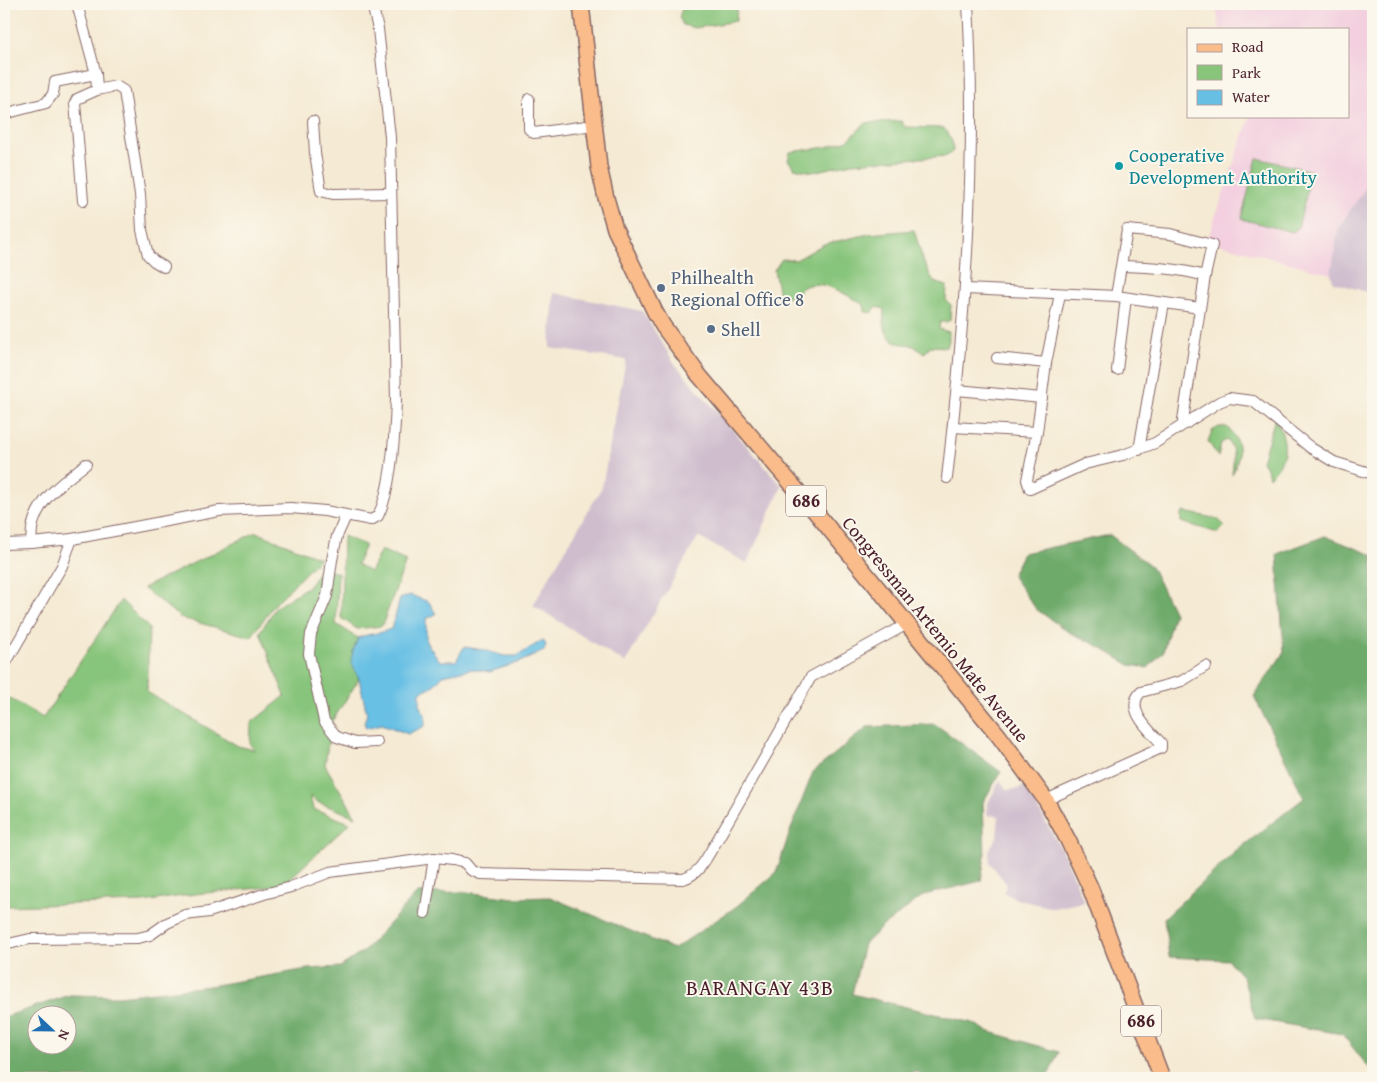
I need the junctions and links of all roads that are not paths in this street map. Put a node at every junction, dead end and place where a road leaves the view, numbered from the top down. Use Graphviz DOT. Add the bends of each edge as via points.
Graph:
graph roads {
  1 [pos="77,4"];
  2 [pos="372,4"];
  3 [pos="581,4"];
  4 [pos="968,4"];
  5 [pos="96,74"];
  6 [pos="98,90"];
  7 [pos="529,99"];
  8 [pos="4,114"];
  9 [pos="313,121"];
  10 [pos="594,126"];
  11 [pos="391,193"];
  12 [pos="83,201"];
  13 [pos="1122,266"];
  14 [pos="164,268"];
  15 [pos="1205,276"];
  16 [pos="966,288"];
  17 [pos="1060,294"];
  18 [pos="1121,297"];
  19 [pos="1164,303"];
  20 [pos="1200,308"];
  21 [pos="997,358"];
  22 [pos="1046,363"];
  23 [pos="1117,370"];
  24 [pos="957,390"];
  25 [pos="1042,398"];
  26 [pos="1187,423"];
  27 [pos="953,427"];
  28 [pos="1037,432"];
  29 [pos="1139,450"];
  30 [pos="86,464"];
  31 [pos="1373,474"];
  32 [pos="947,478"];
  33 [pos="346,516"];
  34 [pos="72,539"];
  35 [pos="32,543"];
  36 [pos="4,544"];
  37 [pos="908,624"];
  38 [pos="4,666"];
  39 [pos="1206,666"];
  40 [pos="377,742"];
  41 [pos="1046,800"];
  42 [pos="434,858"];
  43 [pos="425,912"];
  44 [pos="4,945"];
  45 [pos="1162,1078"];
  1 -- 5 [label="street"];
  2 -- 11 [label="street" via="378,29 388,128"];
  3 -- 10 [label="main road, Congressman Artemio Mate Avenue / 686"];
  4 -- 16 [label="street" via="972,160"];
  5 -- 6 [label="street"];
  5 -- 8 [label="street" via="55,82 53,94 46,103"];
  6 -- 12 [label="street" via="75,103"];
  6 -- 14 [label="street" via="116,86 124,92 140,194 142,230 148,256"];
  7 -- 10 [label="street" via="529,129 534,133"];
  9 -- 11 [label="street" via="318,181 323,193"];
  10 -- 37 [label="main road, Congressman Artemio Mate Avenue / 686" via="599,167 613,223 632,268 663,326 698,374"];
  11 -- 33 [label="street" via="396,400 387,488 378,516 371,520"];
  13 -- 15 [label="street" via="1163,268"];
  13 -- 15 [label="street" via="1127,230 1170,234 1212,245"];
  13 -- 18 [label="street"];
  15 -- 20 [label="street"];
  16 -- 17 [label="street"];
  16 -- 24 [label="street"];
  17 -- 18 [label="street"];
  17 -- 22 [label="street"];
  18 -- 19 [label="street"];
  18 -- 23 [label="street"];
  19 -- 20 [label="street"];
  19 -- 29 [label="street"];
  20 -- 26 [label="street" via="1183,420"];
  21 -- 22 [label="street"];
  22 -- 25 [label="street"];
  24 -- 25 [label="street"];
  24 -- 27 [label="street"];
  25 -- 28 [label="street"];
  26 -- 29 [label="street"];
  26 -- 31 [label="street" via="1229,398 1248,399 1334,462"];
  27 -- 28 [label="street"];
  27 -- 32 [label="street"];
  28 -- 29 [label="street" via="1027,480 1030,489 1085,464"];
  30 -- 35 [label="street" via="59,486 38,510 32,526"];
  33 -- 34 [label="street" via="291,508 219,511"];
  33 -- 40 [label="street" via="337,536 328,590 311,634 309,654 324,721 337,737 355,743"];
  34 -- 35 [label="street"];
  34 -- 38 [label="street" via="56,578"];
  35 -- 36 [label="street"];
  37 -- 41 [label="main road, Congressman Artemio Mate Avenue / 686" via="1008,747"];
  37 -- 42 [label="street" via="810,677 715,844 692,876 683,879 480,874 465,863"];
  39 -- 41 [label="street" via="1182,681 1141,692 1137,696 1138,717 1161,743 1161,748"];
  41 -- 45 [label="main road, Congressman Artemio Mate Avenue / 686" via="1090,886"];
  42 -- 43 [label="street"];
  42 -- 44 [label="street" via="330,872 209,912 185,915 150,935 138,938 30,939"];
}
